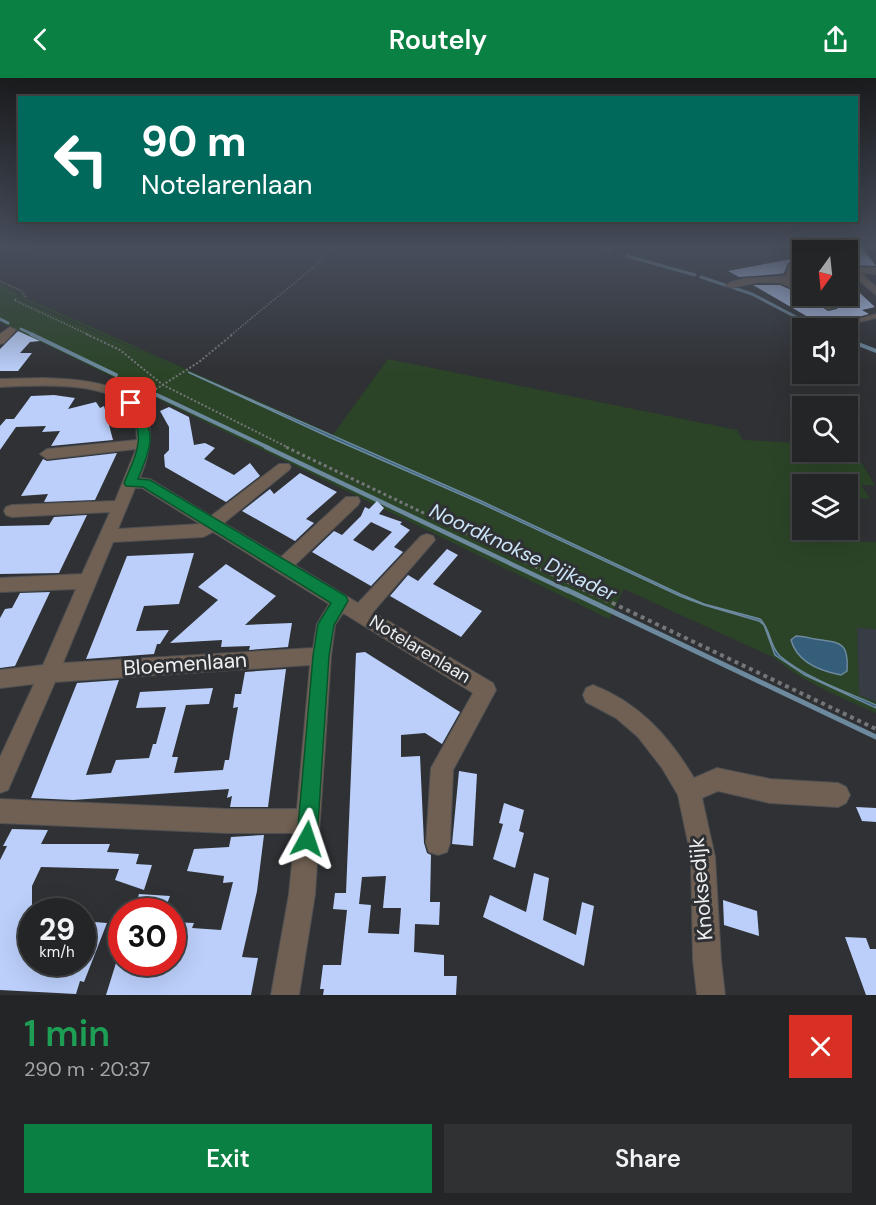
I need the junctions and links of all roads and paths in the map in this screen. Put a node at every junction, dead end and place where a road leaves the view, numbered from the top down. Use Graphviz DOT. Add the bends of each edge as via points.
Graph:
graph roads {
  1 [pos="15,288"];
  2 [pos="289,288"];
  3 [pos="876,316"];
  4 [pos="858,320"];
  5 [pos="10,330"];
  6 [pos="0,341"];
  7 [pos="0,383"];
  8 [pos="163,385"];
  9 [pos="131,403"];
  10 [pos="144,444"];
  11 [pos="47,454"];
  12 [pos="284,467"];
  13 [pos="130,483"];
  14 [pos="352,501"];
  15 [pos="120,506"];
  16 [pos="12,510"];
  17 [pos="214,523"];
  18 [pos="107,536"];
  19 [pos="427,540"];
  20 [pos="283,566"];
  21 [pos="88,581"];
  22 [pos="0,585"];
  23 [pos="350,607"];
  24 [pos="321,656"];
  25 [pos="49,673"];
  26 [pos="0,679"];
  27 [pos="594,695"];
  28 [pos="876,729"];
  29 [pos="0,782"];
  30 [pos="689,792"];
  31 [pos="837,795"];
  32 [pos="0,812"];
  33 [pos="308,821"];
  34 [pos="438,843"];
  35 [pos="285,995"];
  36 [pos="711,995"];
  1 -- 8 [label="path" via="26,297 14,300 120,350"];
  2 -- 8 [label="path" via="199,362"];
  3 -- 4 [label="lane"];
  5 -- 6 [label="street"];
  7 -- 9 [label="street" via="86,384 105,388"];
  8 -- 9 [label="path"];
  8 -- 28 [label="path"];
  9 -- 10 [label="street" via="143,421"];
  10 -- 11 [label="street"];
  10 -- 13 [label="street"];
  12 -- 17 [label="street"];
  13 -- 15 [label="street"];
  13 -- 17 [label="street, Notelarenlaan" via="145,483"];
  14 -- 20 [label="street"];
  15 -- 16 [label="street"];
  15 -- 18 [label="street"];
  17 -- 18 [label="street" via="204,531"];
  17 -- 20 [label="street, Notelarenlaan"];
  18 -- 21 [label="street"];
  19 -- 23 [label="street"];
  20 -- 23 [label="street, Notelarenlaan"];
  21 -- 22 [label="street"];
  21 -- 25 [label="street"];
  23 -- 24 [label="street" via="326,624"];
  23 -- 34 [label="street, Notelarenlaan" via="486,690 442,768"];
  24 -- 25 [label="street, Bloemenlaan"];
  24 -- 33 [label="street"];
  25 -- 26 [label="street, Bloemenlaan"];
  25 -- 29 [label="street"];
  27 -- 30 [label="street, Knoksedijk" via="643,728"];
  30 -- 31 [label="street" via="717,779 770,791"];
  30 -- 36 [label="street, Knoksedijk" via="703,857"];
  32 -- 33 [label="street"];
  33 -- 35 [label="street" via="302,894"];
}
